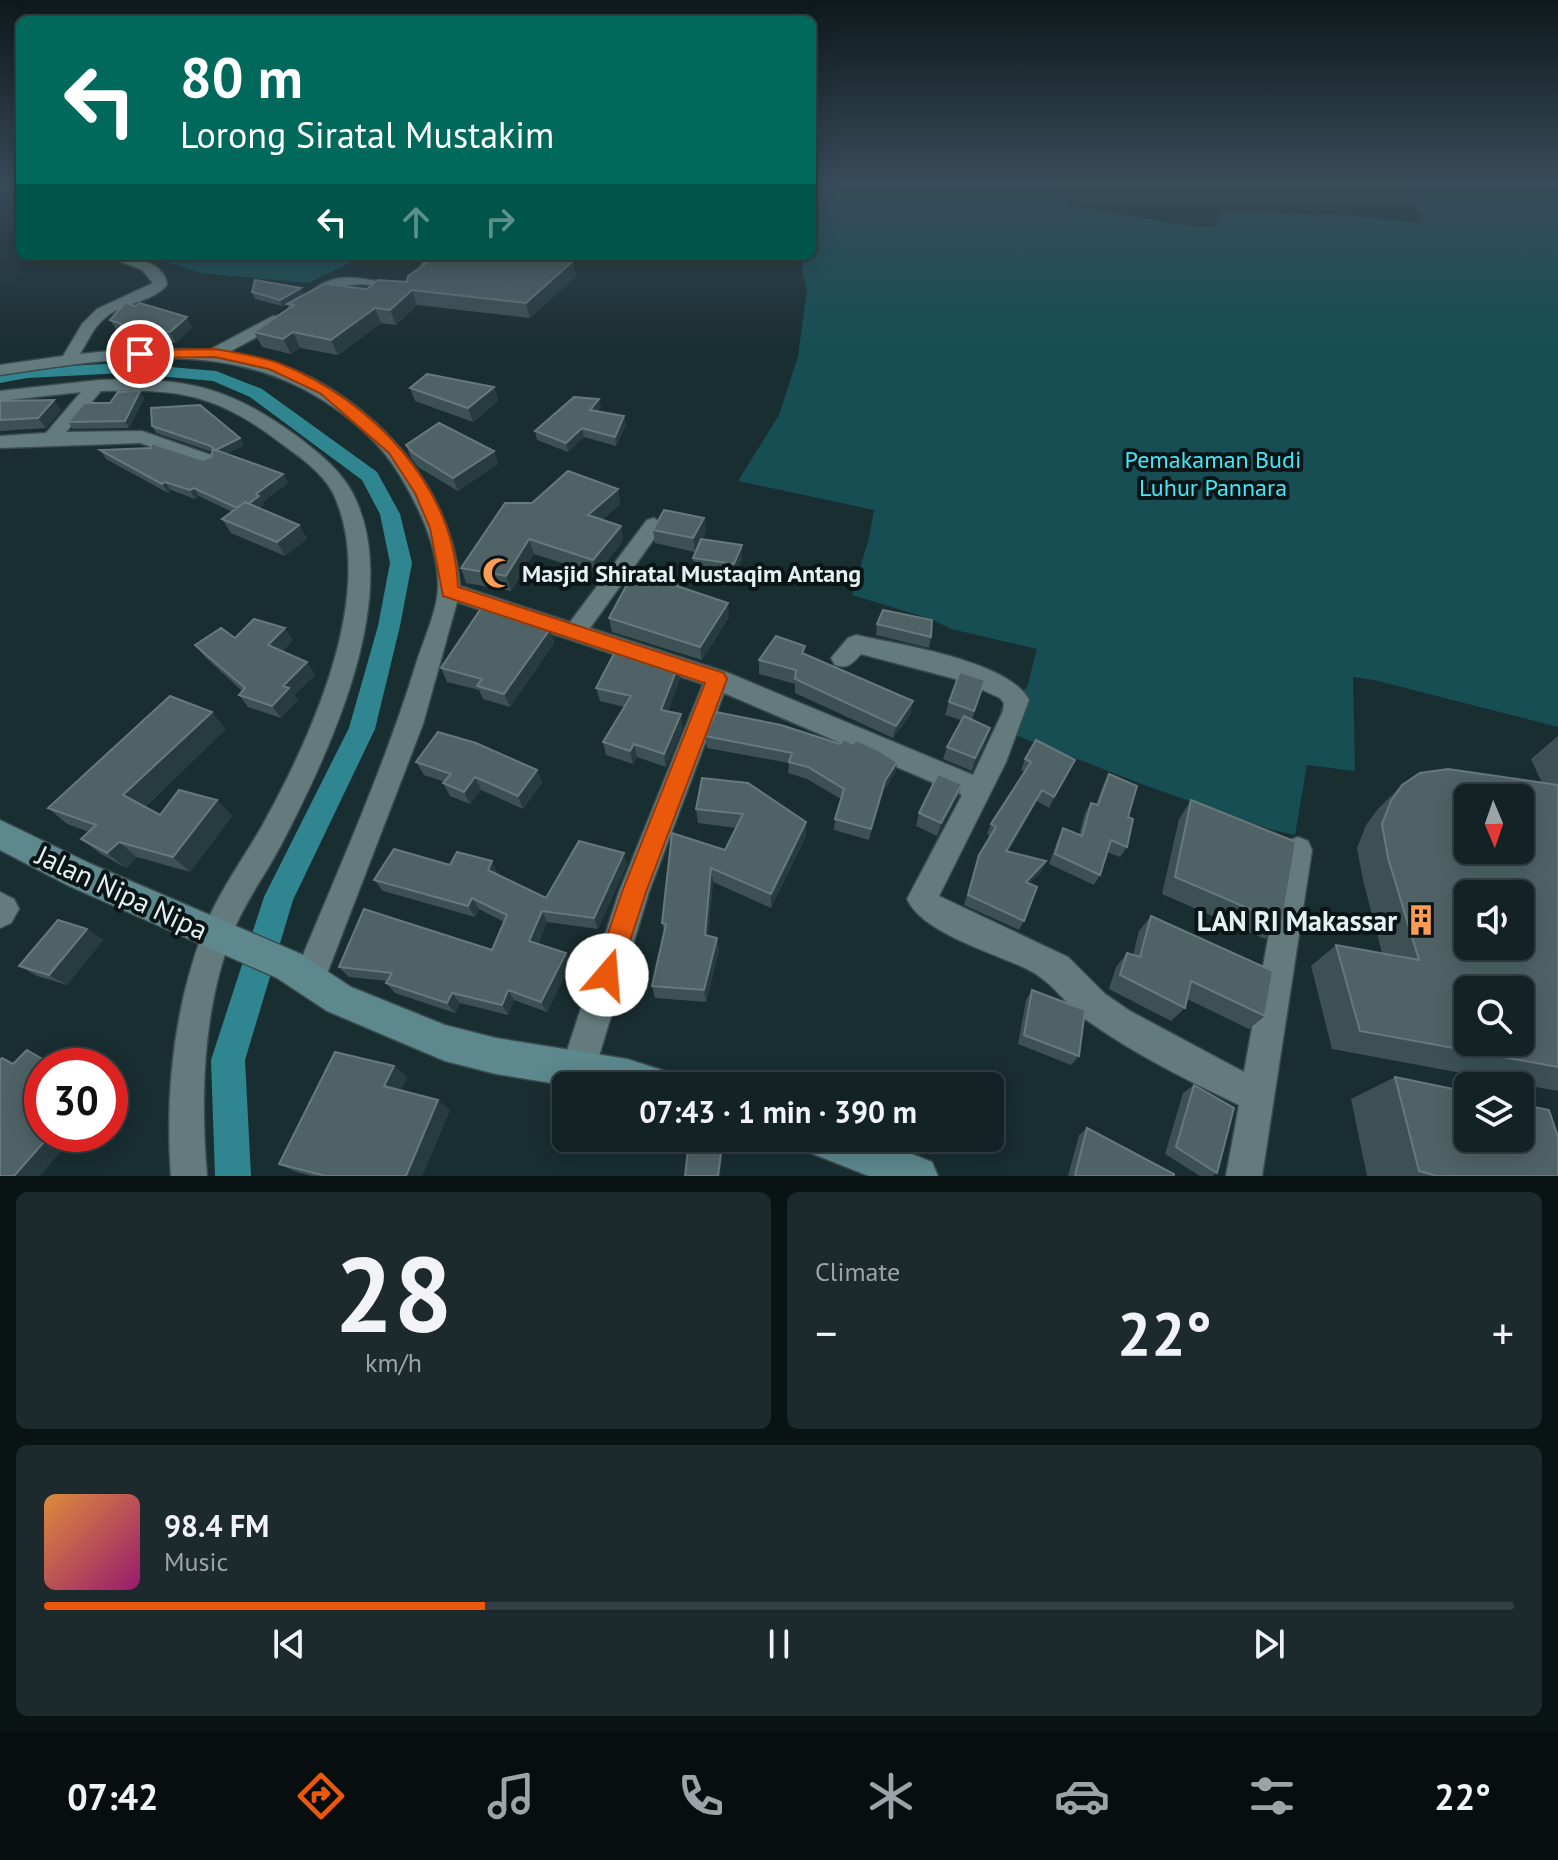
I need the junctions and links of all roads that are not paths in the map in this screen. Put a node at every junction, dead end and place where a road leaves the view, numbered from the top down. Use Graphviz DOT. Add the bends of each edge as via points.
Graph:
graph roads {
  1 [pos="125,260"];
  2 [pos="431,260"];
  3 [pos="215,353"];
  4 [pos="69,359"];
  5 [pos="0,370"];
  6 [pos="95,387"];
  7 [pos="0,396"];
  8 [pos="51,438"];
  9 [pos="0,442"];
  10 [pos="207,460"];
  11 [pos="654,525"];
  12 [pos="449,591"];
  13 [pos="575,632"];
  14 [pos="843,658"];
  15 [pos="717,679"];
  16 [pos="978,789"];
  17 [pos="0,834"];
  18 [pos="1298,850"];
  19 [pos="0,907"];
  20 [pos="0,913"];
  21 [pos="230,941"];
  22 [pos="299,973"];
  23 [pos="578,1069"];
  24 [pos="592,1072"];
  25 [pos="1255,1095"];
  26 [pos="857,1152"];
  27 [pos="189,1176"];
  28 [pos="918,1176"];
  29 [pos="1244,1176"];
  1 -- 4 [label="street" via="147,267 160,285 97,315"];
  2 -- 3 [label="street" via="410,285 347,280"];
  3 -- 4 [label="street"];
  3 -- 12 [label="street" via="301,377 325,390 395,450 439,528"];
  4 -- 5 [label="street"];
  6 -- 7 [label="street"];
  6 -- 8 [label="street"];
  6 -- 21 [label="street" via="199,391 265,420 320,464 342,492 358,537 359,590 324,723"];
  8 -- 9 [label="street"];
  8 -- 10 [label="street" via="142,437"];
  11 -- 13 [label="street"];
  12 -- 13 [label="street"];
  12 -- 22 [label="street" via="410,724"];
  13 -- 15 [label="street"];
  14 -- 16 [label="street" via="856,644 951,667 1010,691 1019,705"];
  15 -- 16 [label="street"];
  15 -- 23 [label="street" via="634,892"];
  16 -- 25 [label="street" via="922,899 925,904 1058,969 1120,1024"];
  17 -- 21 [label="street, Jalan Nipa Nipa"];
  18 -- 25 [label="street"];
  19 -- 20 [label="street"];
  21 -- 22 [label="street, Jalan Nipa Nipa"];
  21 -- 27 [label="street" via="192,1038"];
  22 -- 23 [label="street, Jalan Nipa Nipa" via="339,999 445,1043"];
  23 -- 24 [label="street, Jalan Nipa Nipa"];
  25 -- 29 [label="street"];
  26 -- 28 [label="street"];
}
